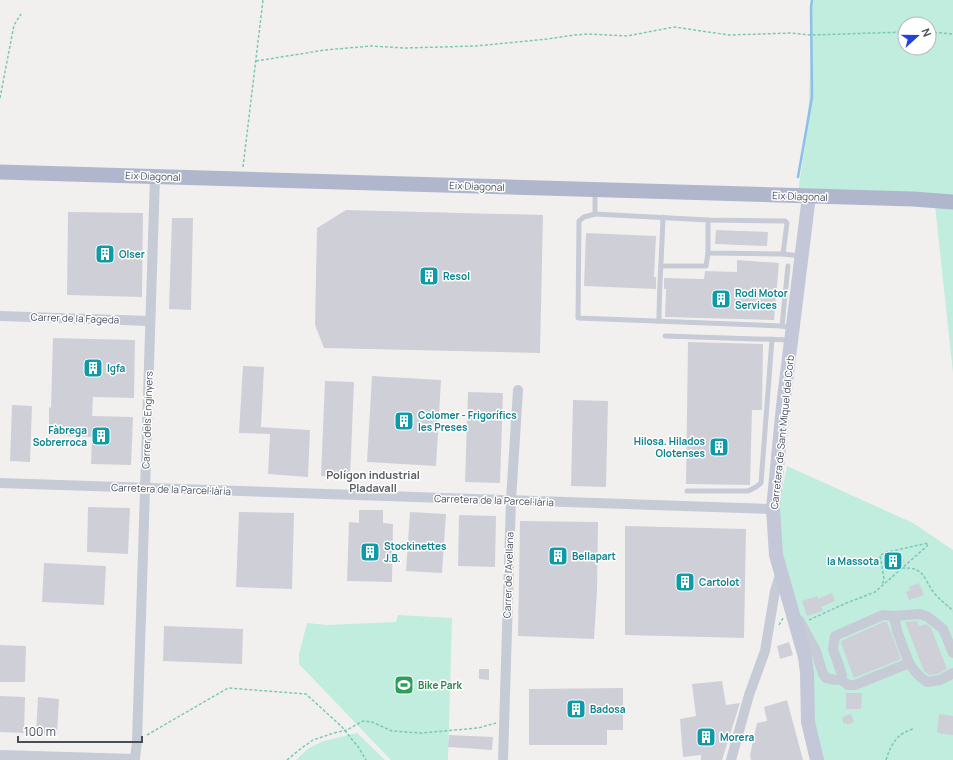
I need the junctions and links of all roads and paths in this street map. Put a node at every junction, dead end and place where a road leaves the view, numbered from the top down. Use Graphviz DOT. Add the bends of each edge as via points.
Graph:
graph roads {
  1 [pos="263,0"];
  2 [pos="22,14"];
  3 [pos="897,32"];
  4 [pos="937,33"];
  5 [pos="953,34"];
  6 [pos="256,61"];
  7 [pos="0,98"];
  8 [pos="0,172"];
  9 [pos="155,176"];
  10 [pos="242,179"];
  11 [pos="595,190"];
  12 [pos="809,196"];
  13 [pos="953,202"];
  14 [pos="595,214"];
  15 [pos="663,217"];
  16 [pos="708,220"];
  17 [pos="708,253"];
  18 [pos="783,254"];
  19 [pos="802,256"];
  20 [pos="661,266"];
  21 [pos="788,266"];
  22 [pos="0,316"];
  23 [pos="150,321"];
  24 [pos="659,321"];
  25 [pos="789,331"];
  26 [pos="665,336"];
  27 [pos="772,339"];
  28 [pos="518,390"];
  29 [pos="0,483"];
  30 [pos="145,488"];
  31 [pos="687,491"];
  32 [pos="511,500"];
  33 [pos="773,509"];
  34 [pos="902,568"];
  35 [pos="780,575"];
  36 [pos="882,586"];
  37 [pos="787,597"];
  38 [pos="953,610"];
  39 [pos="894,616"];
  40 [pos="801,624"];
  41 [pos="953,653"];
  42 [pos="909,663"];
  43 [pos="953,673"];
  44 [pos="840,679"];
  45 [pos="499,723"];
  46 [pos="913,729"];
  47 [pos="345,731"];
  48 [pos="136,742"];
  49 [pos="0,755"];
  50 [pos="287,760"];
  51 [pos="366,760"];
  52 [pos="503,760"];
  53 [pos="731,760"];
  54 [pos="817,760"];
  55 [pos="886,760"];
  1 -- 6 [label="path"];
  2 -- 7 [label="path" via="14,25"];
  3 -- 6 [label="path" via="729,35 674,27 628,36 581,34 476,46 371,46"];
  4 -- 5 [label="path"];
  6 -- 10 [label="path"];
  8 -- 9 [label="main road, Eix Diagonal"];
  9 -- 10 [label="main road, Eix Diagonal"];
  9 -- 23 [label="street, Carrer dels Enginyers"];
  10 -- 11 [label="main road, Eix Diagonal"];
  11 -- 12 [label="main road, Eix Diagonal"];
  11 -- 14 [label="lane"];
  12 -- 13 [label="main road, Eix Diagonal"];
  12 -- 19 [label="street, Carretera de Sant Miquel del Corb"];
  14 -- 15 [label="lane"];
  14 -- 24 [label="lane" via="579,221 578,318"];
  15 -- 16 [label="lane"];
  15 -- 20 [label="lane"];
  16 -- 17 [label="lane"];
  16 -- 18 [label="lane" via="785,221 787,223"];
  17 -- 18 [label="lane"];
  17 -- 20 [label="lane" via="705,266"];
  18 -- 19 [label="lane"];
  19 -- 25 [label="street, Carretera de Sant Miquel del Corb"];
  20 -- 24 [label="lane"];
  21 -- 25 [label="lane"];
  22 -- 23 [label="street, Carrer de la Fageda"];
  23 -- 30 [label="street, Carrer dels Enginyers"];
  24 -- 25 [label="lane"];
  25 -- 27 [label="lane"];
  25 -- 33 [label="street, Carretera de Sant Miquel del Corb"];
  26 -- 27 [label="lane"];
  27 -- 31 [label="lane" via="761,482 748,491"];
  28 -- 32 [label="street, Carrer de l'Avellana"];
  29 -- 30 [label="street, Carretera de la Parcel·lària"];
  30 -- 32 [label="street, Carretera de la Parcel·lària"];
  30 -- 48 [label="street, Carrer dels Enginyers"];
  32 -- 33 [label="street, Carretera de la Parcel·lària"];
  32 -- 52 [label="street, Carrer de l'Avellana"];
  33 -- 35 [label="street, Carretera de Sant Miquel del Corb"];
  34 -- 36 [label="path"];
  34 -- 36 [label="path" via="928,543 880,555 884,579"];
  34 -- 38 [label="path" via="914,568 923,574 935,593"];
  35 -- 37 [label="street, Carretera de Sant Miquel del Corb"];
  35 -- 53 [label="street" via="765,651 748,695"];
  36 -- 40 [label="path" via="869,595"];
  37 -- 40 [label="street"];
  37 -- 54 [label="street, Carretera de Sant Miquel del Corb" via="805,657 808,722"];
  39 -- 41 [label="street" via="920,614 928,617 943,629"];
  39 -- 42 [label="street"];
  39 -- 44 [label="street" via="883,615 835,636 833,649 841,670"];
  40 -- 44 [label="street" via="816,651 823,674 826,678"];
  42 -- 43 [label="street" via="927,682 940,680"];
  42 -- 44 [label="street" via="855,685 848,685"];
  45 -- 47 [label="path" via="478,728 421,733 392,731 366,721"];
  46 -- 55 [label="path" via="905,732 891,745"];
  47 -- 48 [label="path" via="306,694 228,688"];
  47 -- 50 [label="path" via="313,740"];
  47 -- 51 [label="path"];
  48 -- 49 [label="street, Carrer dels Enginyers" via="135,759"];
}
